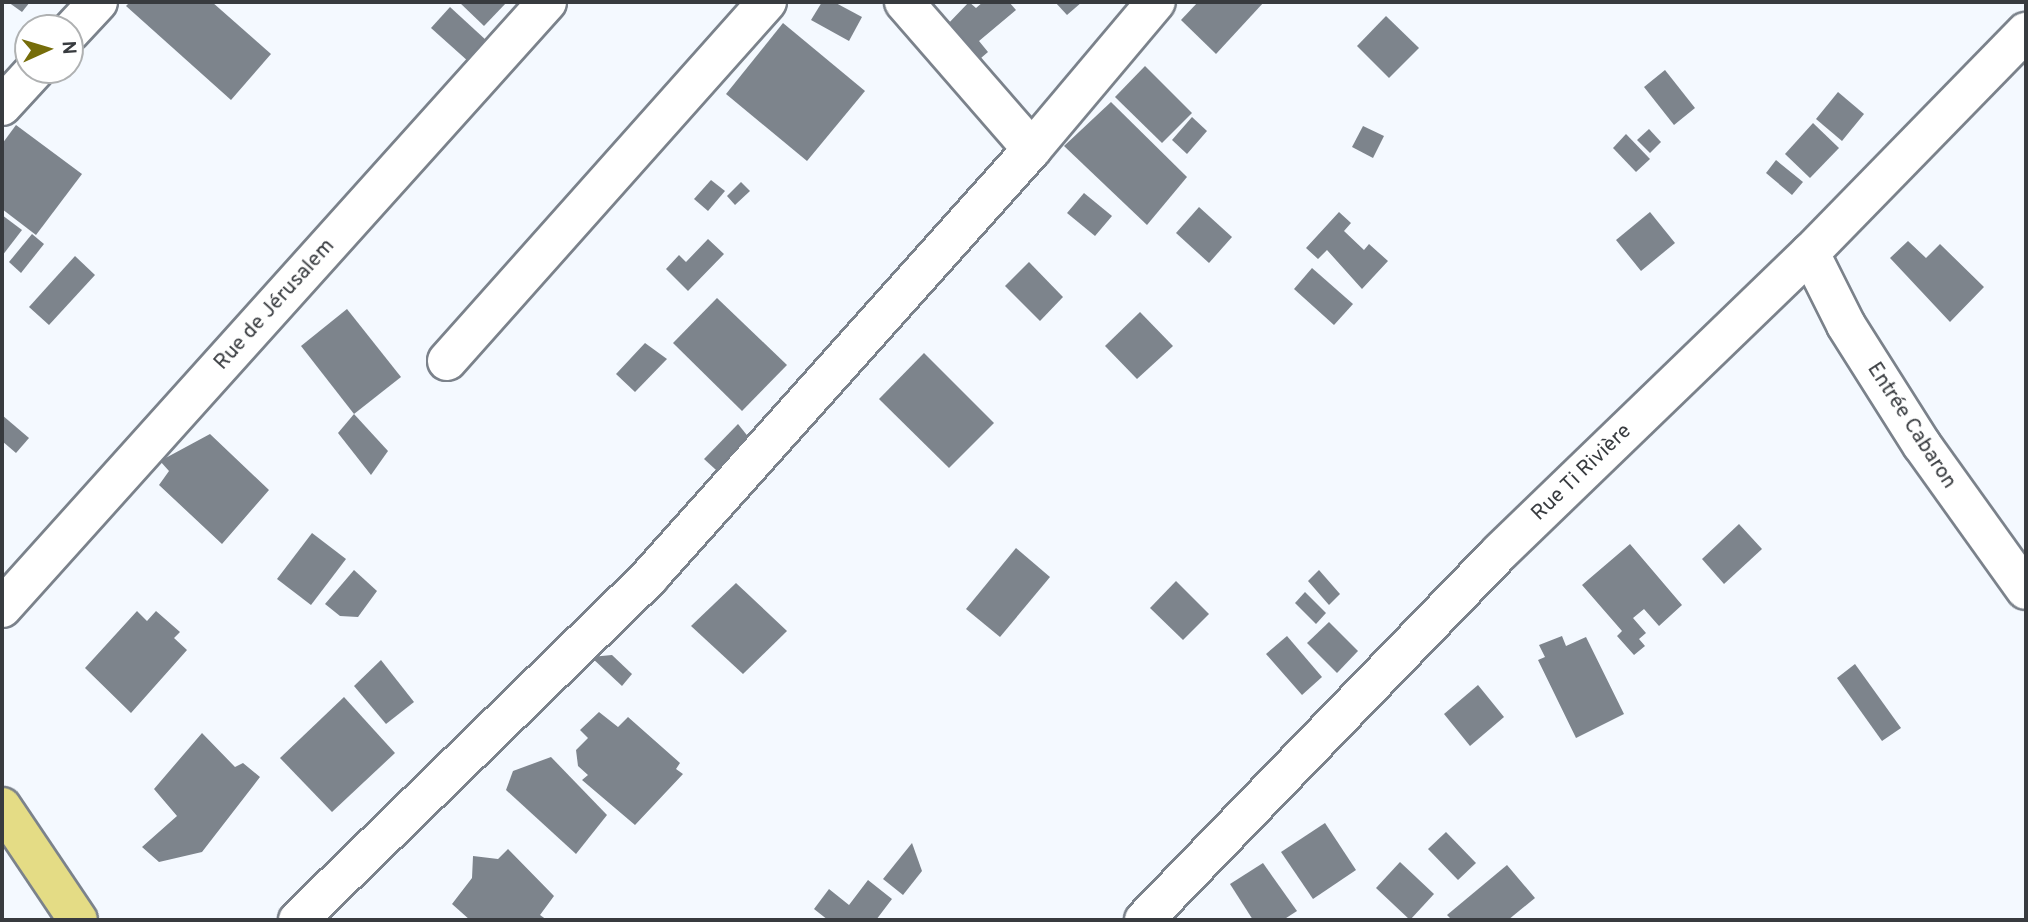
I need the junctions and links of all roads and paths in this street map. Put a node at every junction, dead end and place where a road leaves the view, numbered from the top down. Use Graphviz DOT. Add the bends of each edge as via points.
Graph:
graph roads {
  1 [pos="98,2"];
  2 [pos="547,2"];
  3 [pos="767,2"];
  4 [pos="904,2"];
  5 [pos="1156,2"];
  6 [pos="84,17"];
  7 [pos="2026,32"];
  8 [pos="22,84"];
  9 [pos="2,106"];
  10 [pos="1032,149"];
  11 [pos="1810,253"];
  12 [pos="447,361"];
  13 [pos="2026,590"];
  14 [pos="2,608"];
  15 [pos="2,807"];
  16 [pos="78,920"];
  17 [pos="298,920"];
  18 [pos="1144,920"];
  1 -- 6 [label="street"];
  2 -- 14 [label="street, Rue de Jérusalem"];
  3 -- 12 [label="street"];
  4 -- 10 [label="street"];
  5 -- 10 [label="street"];
  7 -- 11 [label="street, Rue Ti Rivière"];
  8 -- 9 [label="street"];
  10 -- 17 [label="street" via="650,576"];
  11 -- 13 [label="street, Entrée Cabaron" via="1846,325 1922,445"];
  11 -- 18 [label="street, Rue Ti Rivière" via="1500,552"];
  15 -- 16 [label="main road"];
}
